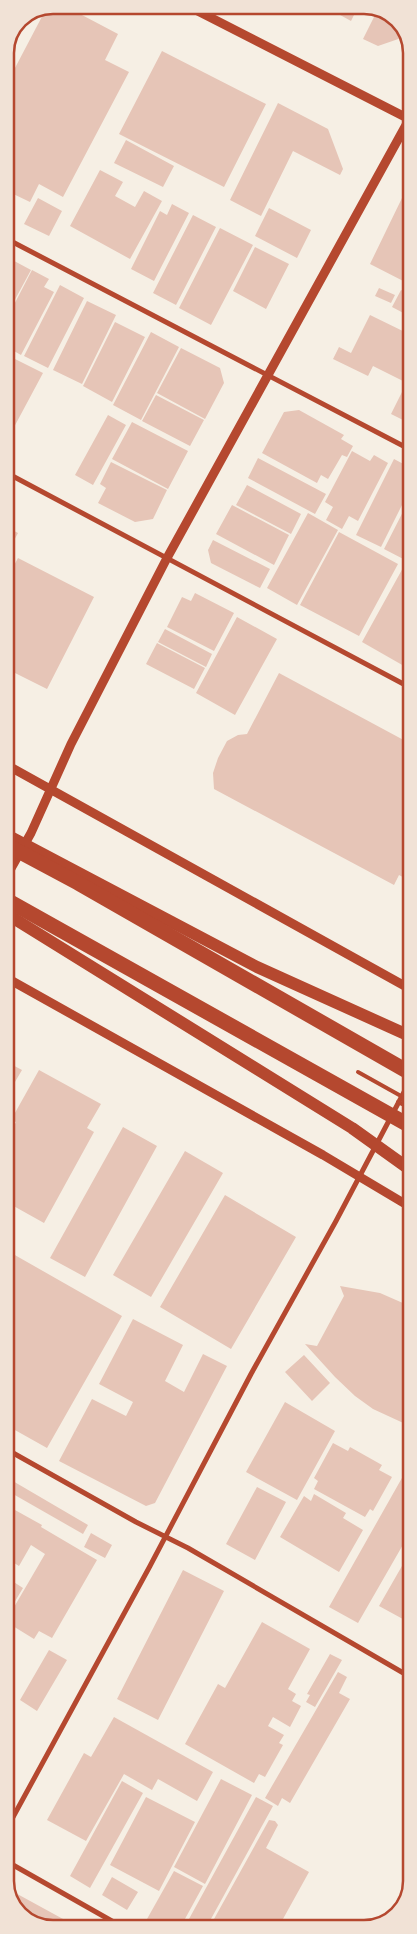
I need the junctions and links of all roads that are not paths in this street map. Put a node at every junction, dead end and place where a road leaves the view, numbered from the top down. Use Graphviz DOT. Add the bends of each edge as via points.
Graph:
graph roads {
  1 [pos="204,14"];
  2 [pos="403,114"];
  3 [pos="403,132"];
  4 [pos="14,243"];
  5 [pos="268,375"];
  6 [pos="403,446"];
  7 [pos="14,477"];
  8 [pos="166,558"];
  9 [pos="403,684"];
  10 [pos="14,769"];
  11 [pos="50,789"];
  12 [pos="14,839"];
  13 [pos="14,840"];
  14 [pos="14,849"];
  15 [pos="14,863"];
  16 [pos="78,883"];
  17 [pos="14,904"];
  18 [pos="14,919"];
  19 [pos="14,981"];
  20 [pos="403,985"];
  21 [pos="403,1032"];
  22 [pos="403,1069"];
  23 [pos="358,1072"];
  24 [pos="403,1092"];
  25 [pos="401,1096"];
  26 [pos="403,1098"];
  27 [pos="371,1105"];
  28 [pos="403,1122"];
  29 [pos="403,1126"];
  30 [pos="403,1165"];
  31 [pos="359,1176"];
  32 [pos="403,1203"];
  33 [pos="14,1453"];
  34 [pos="165,1537"];
  35 [pos="403,1673"];
  36 [pos="14,1815"];
  37 [pos="14,1865"];
  38 [pos="112,1920"];
  1 -- 2 [label="street"];
  3 -- 5 [label="street"];
  4 -- 5 [label="street"];
  5 -- 6 [label="street"];
  5 -- 8 [label="street"];
  7 -- 8 [label="street"];
  8 -- 9 [label="street"];
  8 -- 11 [label="street"];
  10 -- 11 [label="street"];
  11 -- 15 [label="street"];
  11 -- 20 [label="street"];
  12 -- 21 [label="main road" via="257,967"];
  13 -- 16 [label="highway"];
  14 -- 16 [label="highway"];
  16 -- 22 [label="highway"];
  17 -- 27 [label="highway"];
  18 -- 30 [label="main road" via="352,1128"];
  19 -- 31 [label="street"];
  23 -- 25 [label="lane"];
  24 -- 25 [label="street"];
  25 -- 26 [label="lane"];
  25 -- 31 [label="street"];
  27 -- 28 [label="highway"];
  27 -- 29 [label="highway"];
  31 -- 32 [label="street"];
  31 -- 34 [label="street"];
  33 -- 34 [label="street"];
  34 -- 35 [label="street"];
  34 -- 36 [label="street"];
  37 -- 38 [label="street"];
}
